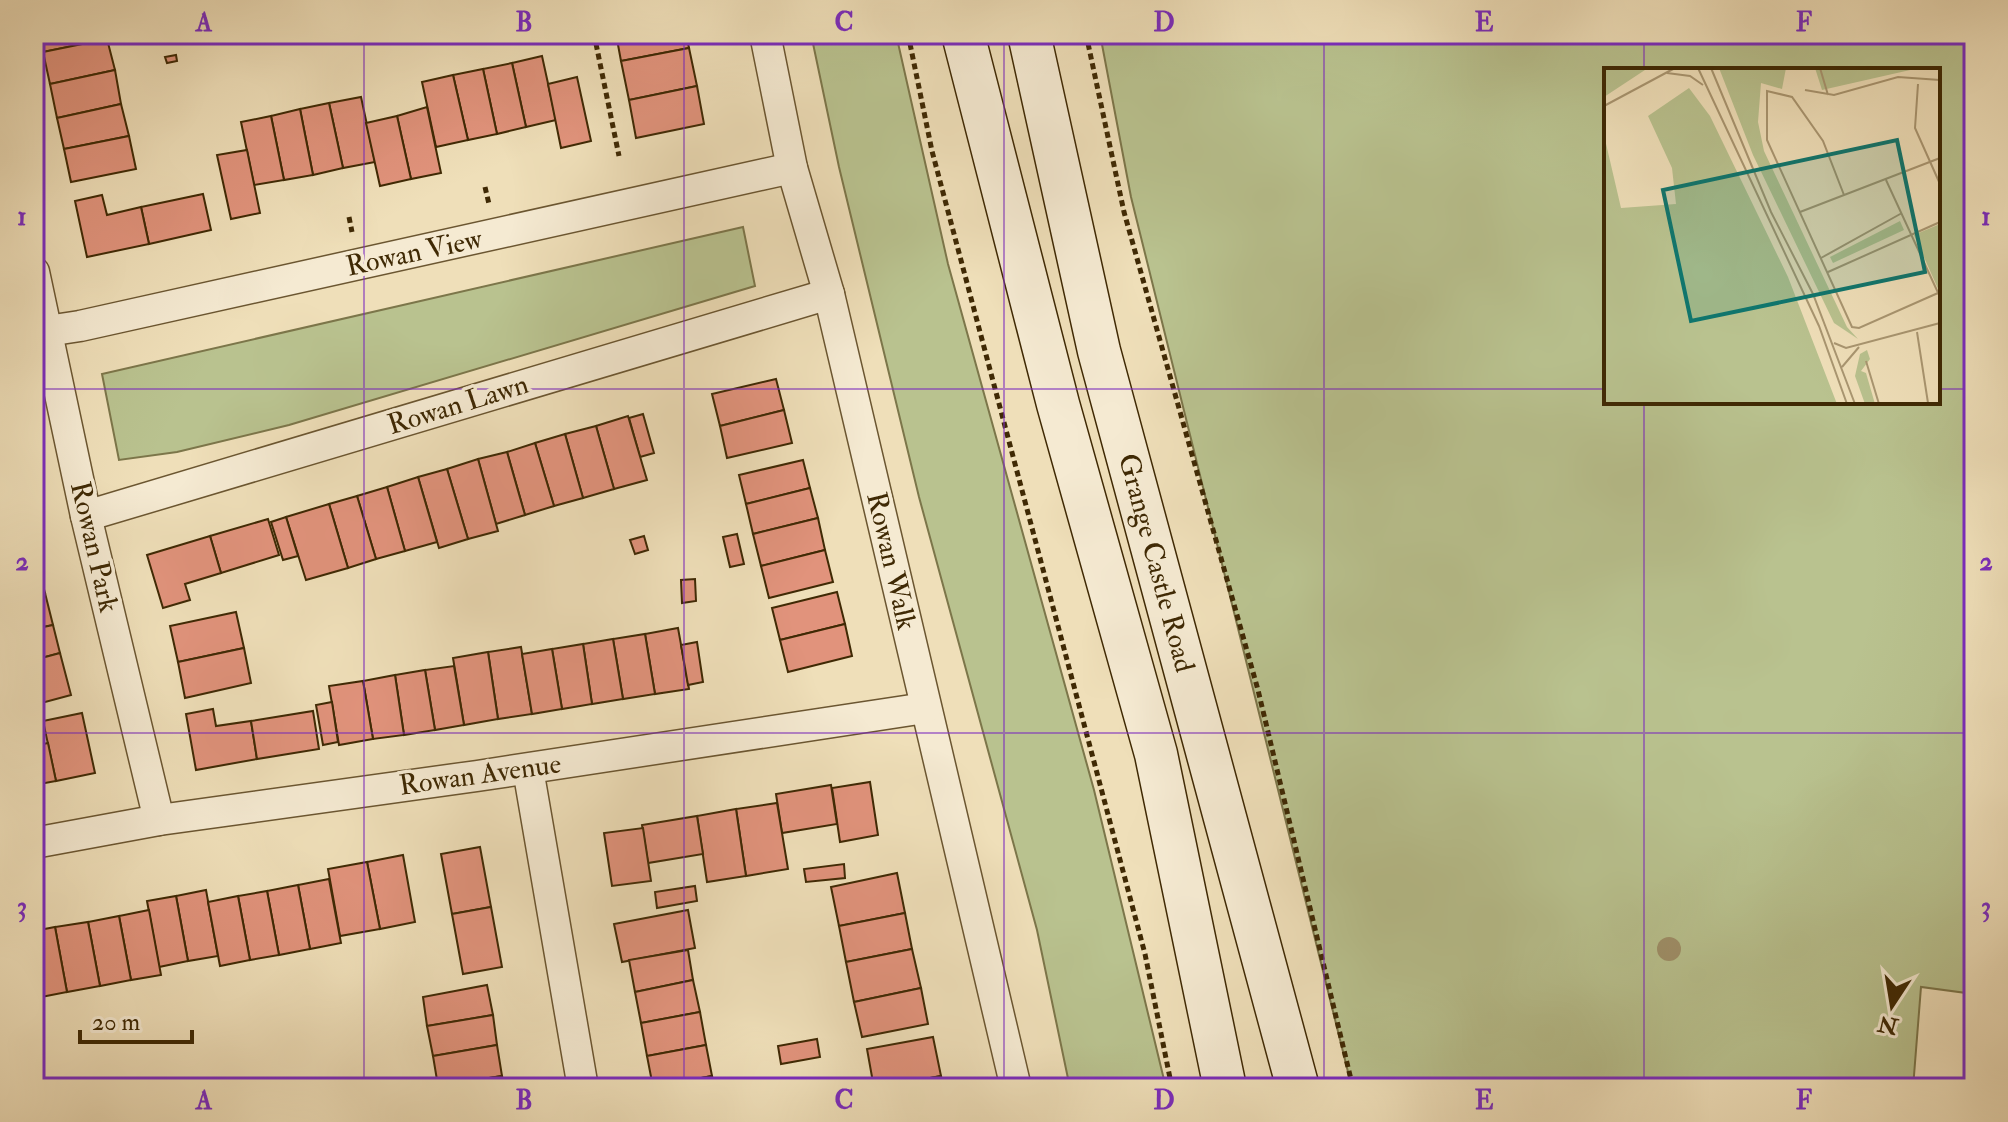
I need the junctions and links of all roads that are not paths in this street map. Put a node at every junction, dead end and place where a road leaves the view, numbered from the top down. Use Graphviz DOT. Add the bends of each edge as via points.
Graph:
graph roads {
  1 [pos="765,34"];
  2 [pos="963,34"];
  3 [pos="1029,34"];
  4 [pos="792,168"];
  5 [pos="34,272"];
  6 [pos="829,294"];
  7 [pos="40,332"];
  8 [pos="86,516"];
  9 [pos="925,708"];
  10 [pos="528,769"];
  11 [pos="159,820"];
  12 [pos="34,843"];
  13 [pos="583,1088"];
  14 [pos="1016,1088"];
  15 [pos="1225,1088"];
  16 [pos="1298,1088"];
  1 -- 4 [label="street, Rowan Walk"];
  2 -- 15 [label="main road, Grange Castle Road" via="1058,404 1156,754"];
  3 -- 16 [label="main road, Grange Castle Road" via="1099,351"];
  4 -- 6 [label="street, Rowan Walk"];
  4 -- 7 [label="street, Rowan View"];
  5 -- 7 [label="street, Rowan Park"];
  6 -- 8 [label="street, Rowan Lawn"];
  6 -- 9 [label="street, Rowan Walk"];
  7 -- 8 [label="street, Rowan Park"];
  8 -- 11 [label="street, Rowan Park"];
  9 -- 10 [label="street, Rowan Avenue"];
  9 -- 14 [label="street, Rowan Walk"];
  10 -- 11 [label="street, Rowan Avenue"];
  10 -- 13 [label="street"];
  11 -- 12 [label="street, Rowan Avenue"];
}
